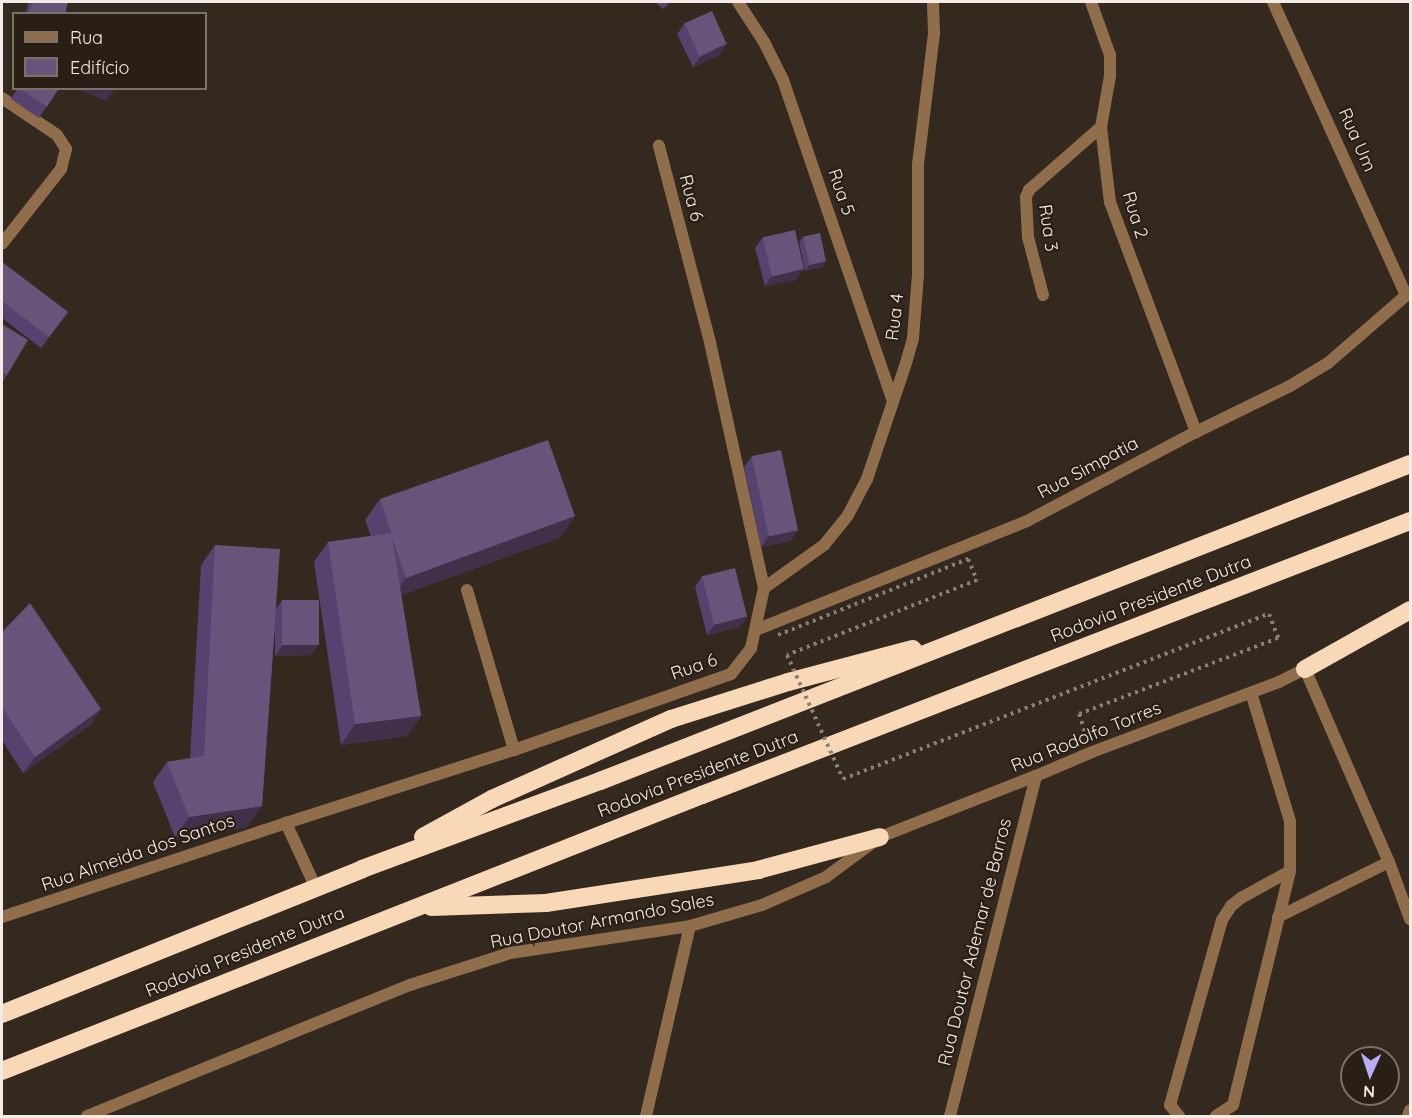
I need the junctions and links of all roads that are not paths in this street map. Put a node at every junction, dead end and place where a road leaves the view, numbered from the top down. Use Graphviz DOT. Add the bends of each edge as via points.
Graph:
graph roads {
  1 [pos="738,2"];
  2 [pos="933,2"];
  3 [pos="1091,2"];
  4 [pos="1273,2"];
  5 [pos="2,98"];
  6 [pos="1101,127"];
  7 [pos="659,146"];
  8 [pos="2,244"];
  9 [pos="1408,294"];
  10 [pos="1043,295"];
  11 [pos="893,401"];
  12 [pos="1196,432"];
  13 [pos="1410,464"];
  14 [pos="1410,521"];
  15 [pos="764,588"];
  16 [pos="467,590"];
  17 [pos="1410,610"];
  18 [pos="1002,625"];
  19 [pos="756,630"];
  20 [pos="1305,669"];
  21 [pos="1251,693"];
  22 [pos="514,750"];
  23 [pos="1036,776"];
  24 [pos="286,823"];
  25 [pos="880,837"];
  26 [pos="1389,862"];
  27 [pos="362,869"];
  28 [pos="1290,871"];
  29 [pos="316,888"];
  30 [pos="417,907"];
  31 [pos="2,917"];
  32 [pos="1278,917"];
  33 [pos="1410,919"];
  34 [pos="690,926"];
  35 [pos="2,1014"];
  36 [pos="2,1071"];
  37 [pos="1410,1110"];
  38 [pos="87,1116"];
  39 [pos="646,1116"];
  40 [pos="950,1116"];
  41 [pos="1179,1116"];
  42 [pos="1216,1116"];
  43 [pos="1408,1116"];
  1 -- 11 [label="street, Rua 5" via="783,80"];
  2 -- 11 [label="street, Rua 4" via="934,33 918,164 918,275 913,338"];
  3 -- 6 [label="street, Rua 2" via="1110,55"];
  4 -- 9 [label="street, Rua Um"];
  5 -- 8 [label="street" via="57,135 66,150 61,169"];
  6 -- 10 [label="street, Rua 3" via="1029,190 1026,197 1028,237"];
  6 -- 12 [label="street, Rua 2" via="1114,215"];
  7 -- 15 [label="street, Rua 6" via="710,342"];
  9 -- 12 [label="street, Rua Simpatia" via="1328,363"];
  11 -- 15 [label="street, Rua 4" via="867,479 848,515 824,544"];
  12 -- 19 [label="street, Rua Simpatia" via="1027,521"];
  13 -- 18 [label="highway, Rodovia Presidente Dutra"];
  14 -- 30 [label="highway, Rodovia Presidente Dutra"];
  15 -- 19 [label="street, Rua 6"];
  16 -- 22 [label="street"];
  17 -- 20 [label="highway"];
  18 -- 27 [label="highway, Rodovia Presidente Dutra"];
  18 -- 27 [label="highway" via="788,682 672,719 492,799"];
  19 -- 22 [label="street, Rua 6" via="751,648 731,674"];
  20 -- 21 [label="street, Rua Rodolfo Torres"];
  20 -- 26 [label="street"];
  21 -- 23 [label="street, Rua Rodolfo Torres"];
  21 -- 28 [label="street" via="1290,821"];
  22 -- 24 [label="street, Rua 6"];
  23 -- 25 [label="street, Rua Rodolfo Torres"];
  23 -- 40 [label="street, Rua Doutor Ademar de Barros"];
  24 -- 29 [label="street"];
  24 -- 31 [label="street, Rua Almeida dos Santos"];
  25 -- 30 [label="highway" via="758,870 546,903"];
  25 -- 34 [label="street, Rua Doutor Armando Sales" via="826,877 762,905"];
  26 -- 32 [label="street"];
  26 -- 33 [label="street"];
  27 -- 29 [label="highway, Rodovia Presidente Dutra"];
  28 -- 32 [label="street"];
  28 -- 41 [label="street" via="1242,898 1222,920 1170,1105"];
  29 -- 35 [label="highway, Rodovia Presidente Dutra"];
  30 -- 36 [label="highway, Rodovia Presidente Dutra"];
  32 -- 42 [label="street" via="1233,1105"];
  34 -- 38 [label="street, Rua Doutor Armando Sales" via="510,953 410,985"];
  34 -- 39 [label="street"];
  37 -- 43 [label="street"];
}
